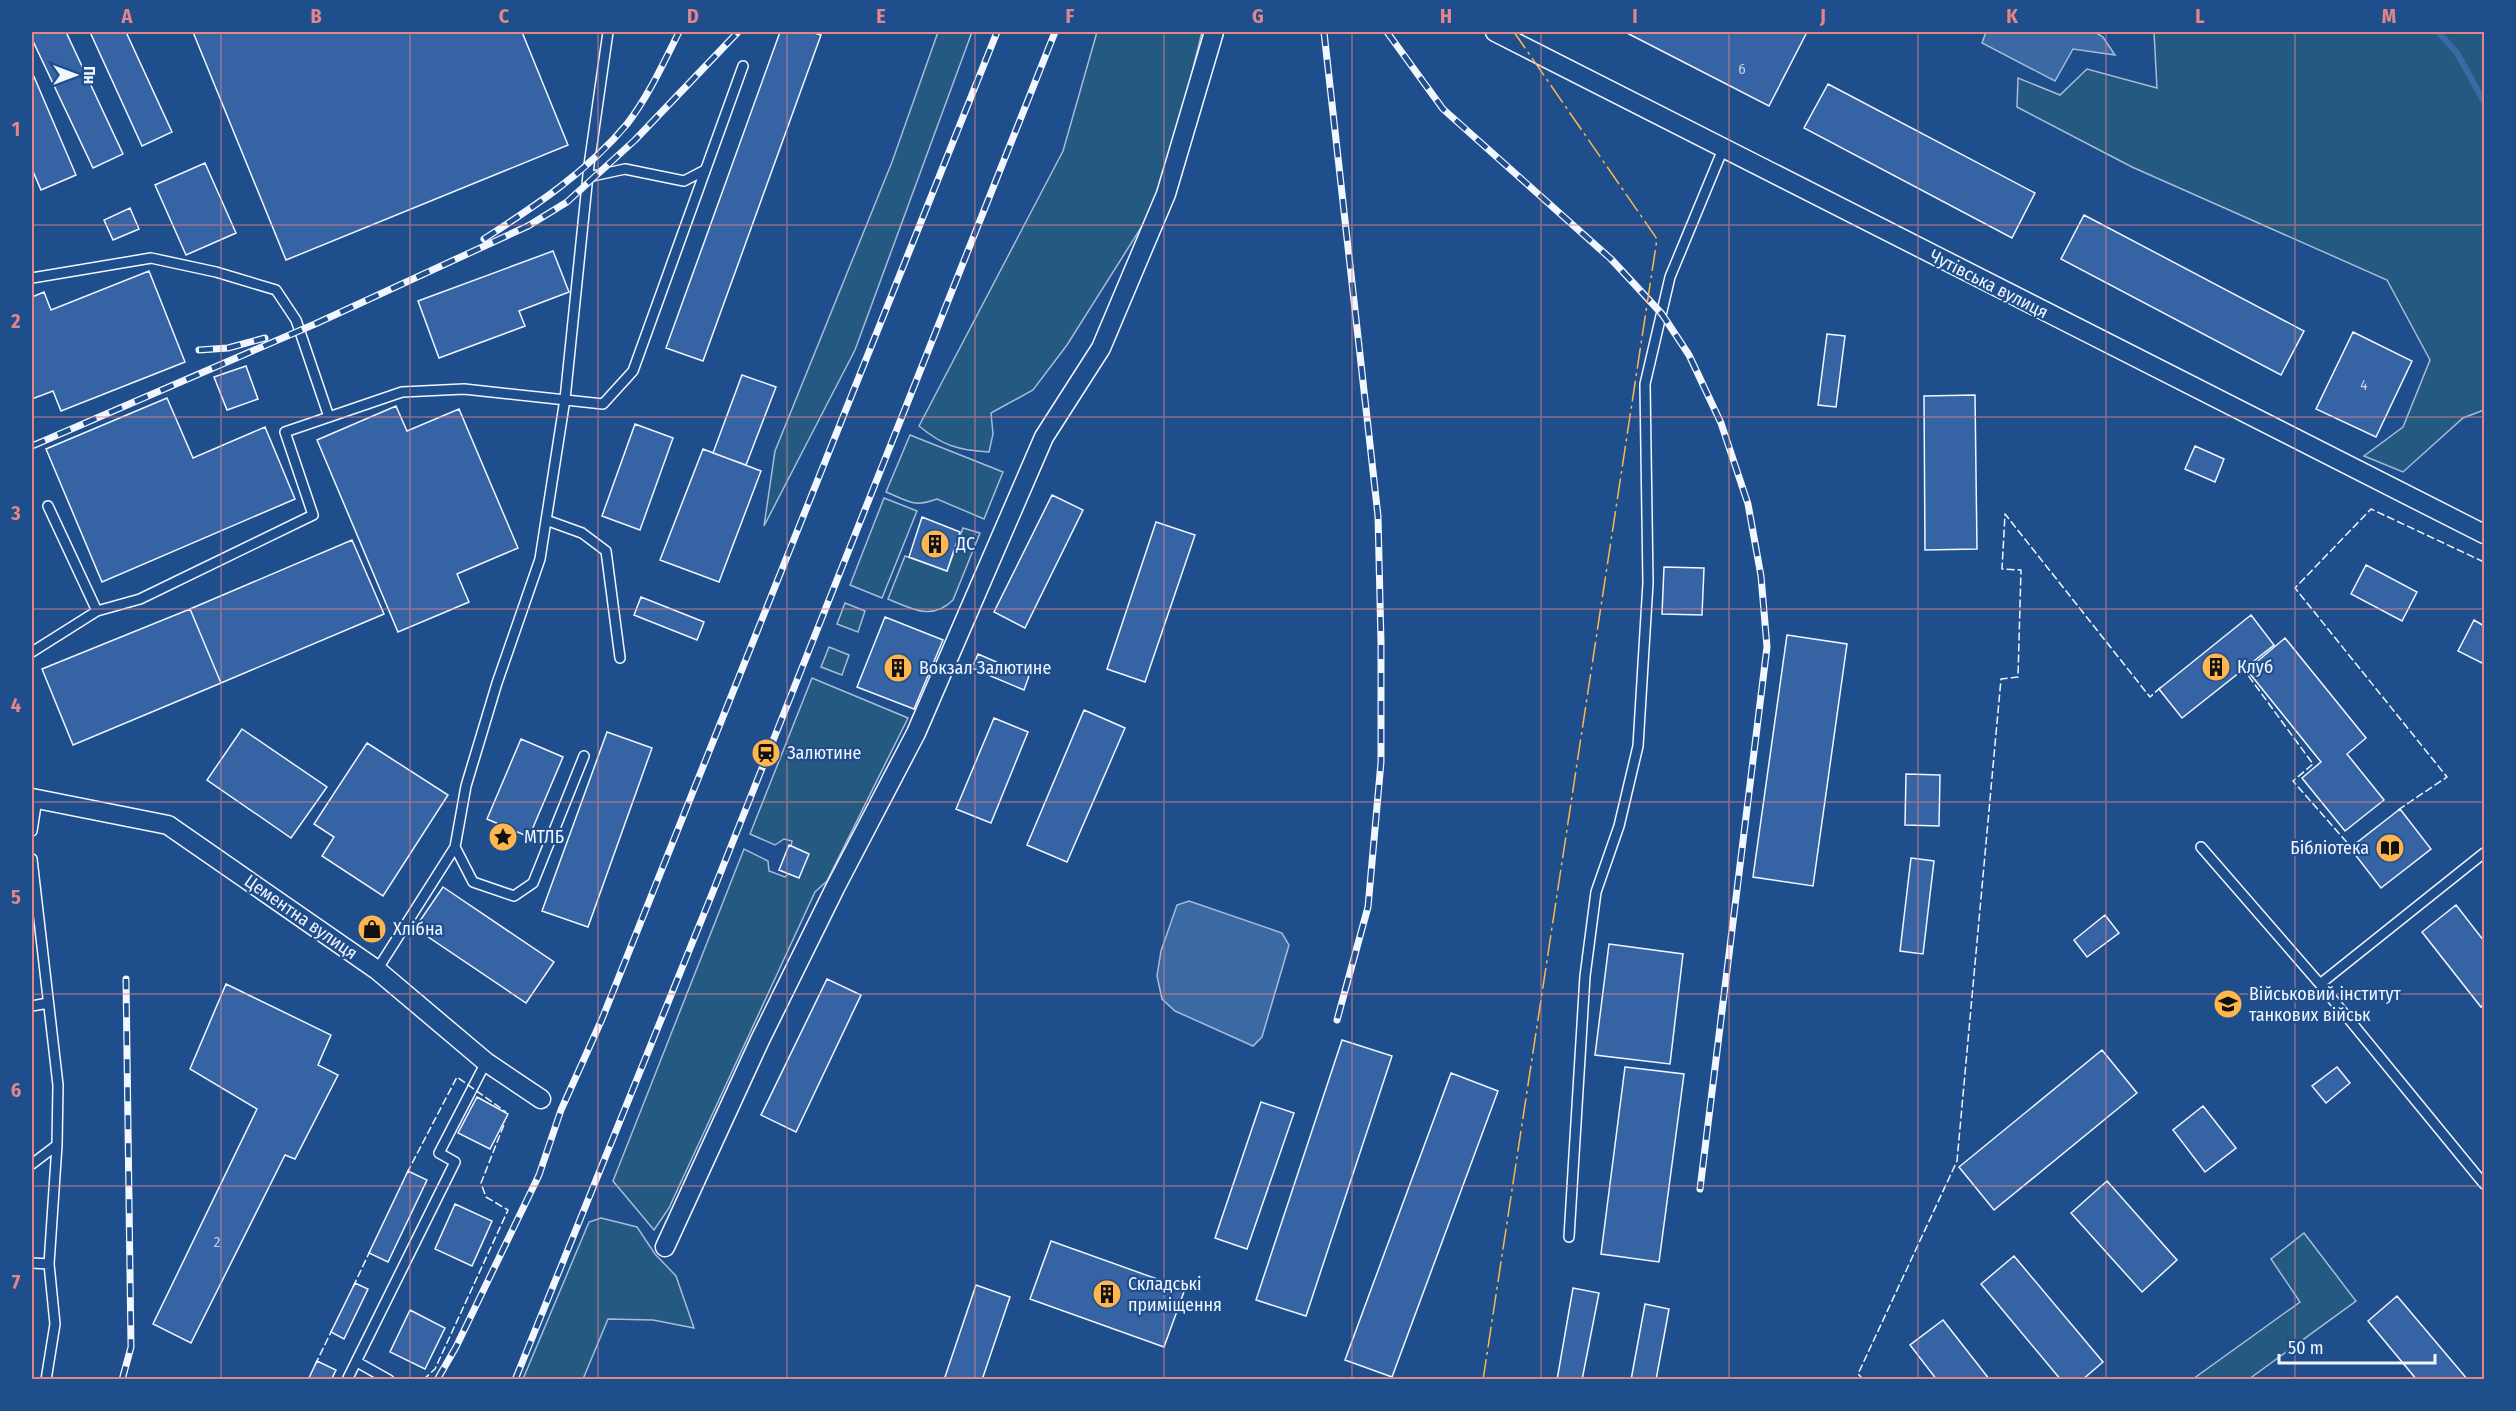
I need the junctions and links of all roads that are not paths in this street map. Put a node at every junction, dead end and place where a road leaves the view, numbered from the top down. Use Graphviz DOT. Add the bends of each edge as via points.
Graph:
graph roads {
  1 [pos="608,32"];
  2 [pos="1214,32"];
  3 [pos="1495,32"];
  4 [pos="743,66"];
  5 [pos="1723,148"];
  6 [pos="705,170"];
  7 [pos="588,177"];
  8 [pos="32,278"];
  9 [pos="565,399"];
  10 [pos="329,417"];
  11 [pos="48,506"];
  12 [pos="546,520"];
  13 [pos="2484,534"];
  14 [pos="97,611"];
  15 [pos="32,652"];
  16 [pos="620,658"];
  17 [pos="584,756"];
  18 [pos="34,799"];
  19 [pos="32,831"];
  20 [pos="455,847"];
  21 [pos="2201,847"];
  22 [pos="2484,853"];
  23 [pos="32,859"];
  24 [pos="377,970"];
  25 [pos="2320,984"];
  26 [pos="48,1003"];
  27 [pos="32,1006"];
  28 [pos="486,1062"];
  29 [pos="541,1099"];
  30 [pos="57,1145"];
  31 [pos="32,1164"];
  32 [pos="2484,1184"];
  33 [pos="1569,1237"];
  34 [pos="665,1247"];
  35 [pos="32,1263"];
  36 [pos="49,1264"];
  37 [pos="357,1362"];
  38 [pos="46,1380"];
  39 [pos="347,1380"];
  40 [pos="389,1380"];
  1 -- 7 [label="lane"];
  2 -- 34 [label="street" via="1166,194 1101,348 1044,437 916,733 765,1030"];
  3 -- 5 [label="street, Чутівська вулиця"];
  4 -- 6 [label="lane"];
  5 -- 13 [label="street, Чутівська вулиця"];
  5 -- 33 [label="lane" via="1670,276 1645,384 1648,583 1638,746 1619,826 1596,892 1585,976"];
  6 -- 7 [label="lane" via="684,181 625,169"];
  6 -- 9 [label="lane" via="633,371 603,404"];
  7 -- 9 [label="lane"];
  8 -- 10 [label="lane" via="152,258 276,290 296,320"];
  9 -- 10 [label="lane" via="464,389 402,392"];
  9 -- 12 [label="lane"];
  10 -- 14 [label="lane" via="285,432 313,515 140,599"];
  11 -- 14 [label="lane"];
  12 -- 16 [label="lane" via="582,533 606,551"];
  12 -- 20 [label="lane" via="540,560 466,786"];
  14 -- 15 [label="lane"];
  17 -- 20 [label="lane" via="533,883 514,896 473,882"];
  18 -- 19 [label="lane"];
  18 -- 24 [label="street, Цементна вулиця" via="168,825"];
  20 -- 24 [label="lane"];
  21 -- 25 [label="lane"];
  22 -- 25 [label="lane"];
  23 -- 26 [label="lane"];
  24 -- 28 [label="street, Цементна вулиця"];
  25 -- 32 [label="lane"];
  26 -- 27 [label="lane"];
  26 -- 30 [label="lane" via="58,1085"];
  28 -- 29 [label="street, Цементна вулиця"];
  28 -- 37 [label="lane" via="440,1153 455,1162"];
  30 -- 31 [label="lane"];
  30 -- 36 [label="lane"];
  35 -- 36 [label="lane"];
  36 -- 38 [label="lane" via="54,1324"];
  37 -- 39 [label="lane"];
  37 -- 40 [label="lane"];
}
